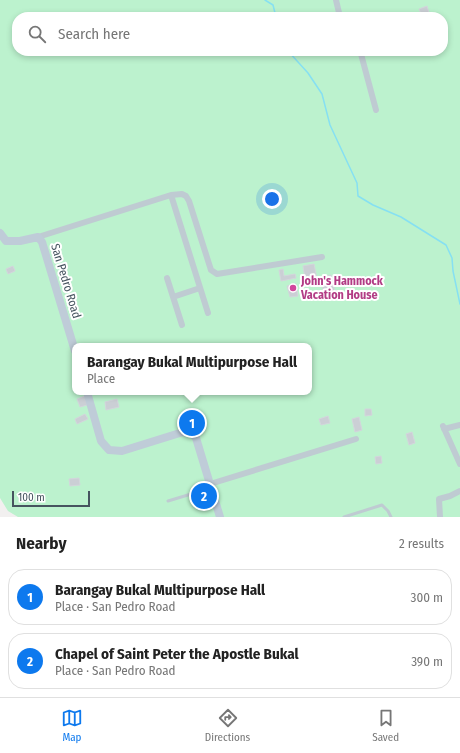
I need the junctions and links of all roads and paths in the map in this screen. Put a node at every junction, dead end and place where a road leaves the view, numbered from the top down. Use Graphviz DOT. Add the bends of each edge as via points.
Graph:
graph roads {
  1 [pos="336,0"];
  2 [pos="339,12"];
  3 [pos="362,56"];
  4 [pos="376,110"];
  5 [pos="171,195"];
  6 [pos="0,233"];
  7 [pos="38,237"];
  8 [pos="322,257"];
  9 [pos="166,278"];
  10 [pos="200,288"];
  11 [pos="173,296"];
  12 [pos="208,313"];
  13 [pos="182,325"];
  14 [pos="73,343"];
  15 [pos="88,395"];
  16 [pos="460,425"];
  17 [pos="356,439"];
  18 [pos="457,450"];
  19 [pos="460,464"];
  20 [pos="211,486"];
  21 [pos="460,491"];
  22 [pos="168,501"];
  23 [pos="220,517"];
  24 [pos="344,517"];
  25 [pos="391,517"];
  26 [pos="440,517"];
  1 -- 2 [label="street"];
  3 -- 4 [label="street"];
  5 -- 7 [label="street"];
  5 -- 8 [label="street" via="186,196 211,270 217,274"];
  5 -- 10 [label="street"];
  6 -- 7 [label="street, San Pedro Road" via="6,241 13,242"];
  7 -- 14 [label="street, San Pedro Road" via="42,242"];
  9 -- 11 [label="street"];
  10 -- 11 [label="street"];
  10 -- 12 [label="street"];
  11 -- 13 [label="street"];
  15 -- 20 [label="street" via="101,441 109,450 122,451 188,431 196,438"];
  16 -- 18 [label="street" via="443,428"];
  17 -- 20 [label="street"];
  18 -- 19 [label="street"];
  20 -- 22 [label="lane"];
  20 -- 23 [label="street"];
  21 -- 26 [label="street" via="439,499"];
  24 -- 25 [label="lane" via="382,505"];
}
